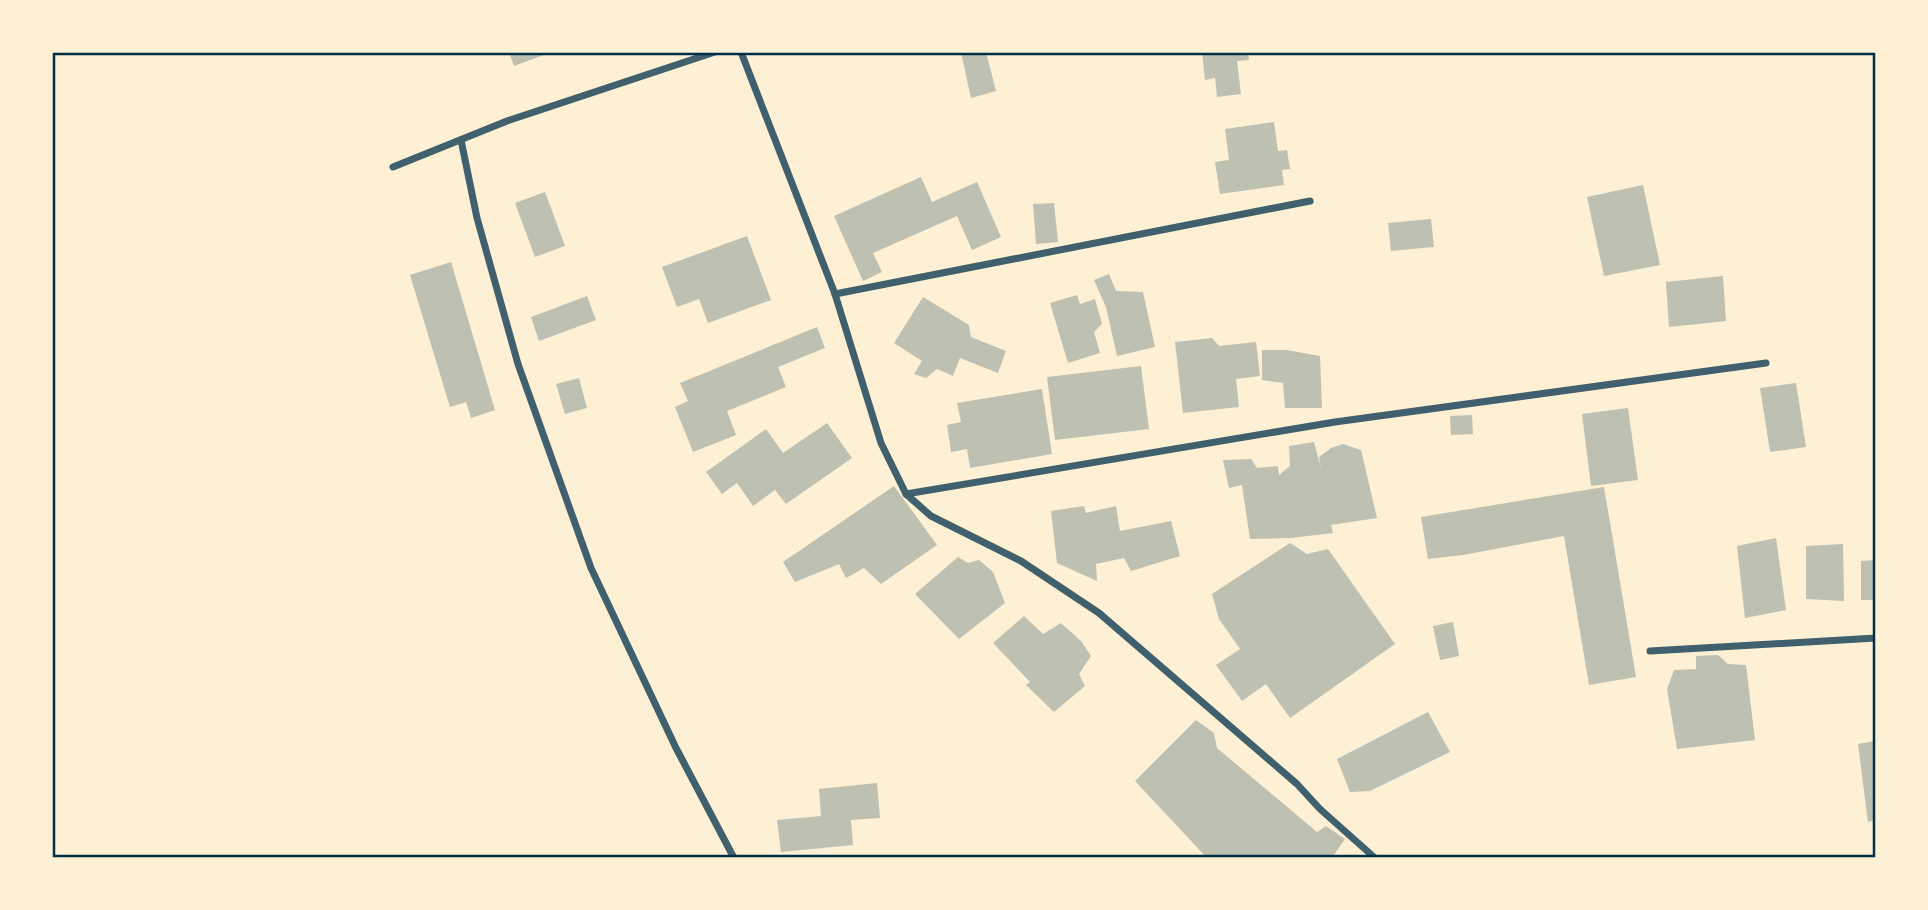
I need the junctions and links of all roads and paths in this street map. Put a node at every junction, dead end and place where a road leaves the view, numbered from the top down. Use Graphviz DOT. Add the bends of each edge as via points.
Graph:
graph roads {
  1 [pos="715,52"];
  2 [pos="741,52"];
  3 [pos="461,140"];
  4 [pos="393,167"];
  5 [pos="1310,201"];
  6 [pos="835,294"];
  7 [pos="1766,363"];
  8 [pos="906,494"];
  9 [pos="1875,638"];
  10 [pos="1650,651"];
  11 [pos="734,858"];
  12 [pos="1376,858"];
  1 -- 3 [label="street"];
  2 -- 6 [label="street"];
  3 -- 4 [label="street"];
  3 -- 11 [label="street" via="477,218 518,364 591,568"];
  5 -- 6 [label="street"];
  6 -- 8 [label="street" via="881,443"];
  7 -- 8 [label="street" via="1335,422"];
  8 -- 12 [label="street" via="931,516 1021,561 1099,613"];
  9 -- 10 [label="street"];
}
